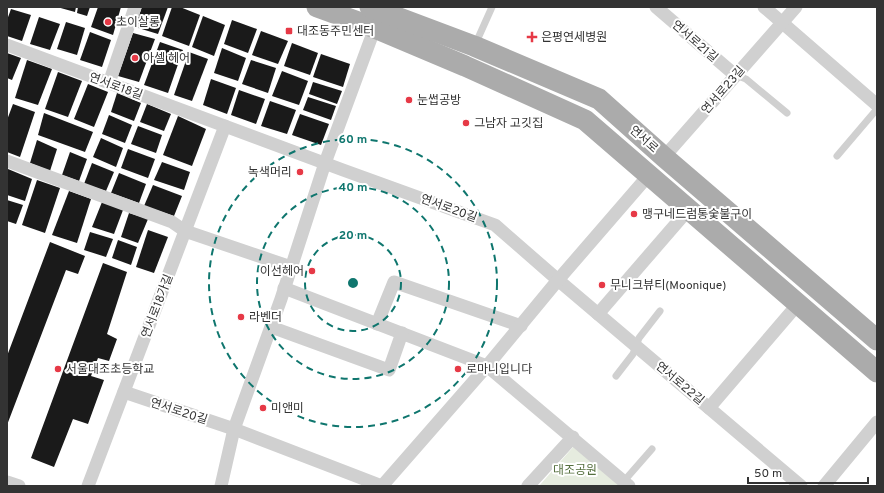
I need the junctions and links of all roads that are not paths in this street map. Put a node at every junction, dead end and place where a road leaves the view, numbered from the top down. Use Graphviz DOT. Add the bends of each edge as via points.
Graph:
graph roads {
  1 [pos="135,7"];
  2 [pos="317,7"];
  3 [pos="492,7"];
  4 [pos="656,7"];
  5 [pos="764,7"];
  6 [pos="796,7"];
  7 [pos="378,13"];
  8 [pos="781,22"];
  9 [pos="7,45"];
  10 [pos="474,46"];
  11 [pos="735,76"];
  12 [pos="109,84"];
  13 [pos="877,105"];
  14 [pos="877,108"];
  15 [pos="787,113"];
  16 [pos="225,126"];
  17 [pos="837,156"];
  18 [pos="664,157"];
  19 [pos="7,161"];
  20 [pos="325,163"];
  21 [pos="648,176"];
  22 [pos="688,210"];
  23 [pos="185,231"];
  24 [pos="291,267"];
  25 [pos="558,280"];
  26 [pos="284,288"];
  27 [pos="798,304"];
  28 [pos="660,311"];
  29 [pos="598,314"];
  30 [pos="377,324"];
  31 [pos="521,326"];
  32 [pos="270,327"];
  33 [pos="402,333"];
  34 [pos="877,340"];
  35 [pos="637,347"];
  36 [pos="488,366"];
  37 [pos="877,372"];
  38 [pos="616,376"];
  39 [pos="124,392"];
  40 [pos="709,408"];
  41 [pos="877,422"];
  42 [pos="234,429"];
  43 [pos="573,437"];
  44 [pos="652,449"];
  45 [pos="7,482"];
  46 [pos="627,484"];
  47 [pos="19,486"];
  48 [pos="88,486"];
  49 [pos="221,486"];
  50 [pos="382,486"];
  51 [pos="528,486"];
  52 [pos="801,486"];
  53 [pos="824,486"];
  1 -- 12 [label="street"];
  2 -- 7 [label="main road, 연서로"];
  3 -- 10 [label="lane"];
  4 -- 11 [label="street, 연서로21길"];
  5 -- 8 [label="street"];
  6 -- 8 [label="street, 연서로23길"];
  7 -- 10 [label="main road, 연서로"];
  7 -- 20 [label="street"];
  7 -- 21 [label="main road, 연서로" via="465,66 585,120"];
  8 -- 11 [label="street, 연서로23길"];
  8 -- 13 [label="street"];
  9 -- 12 [label="street, 연서로18길"];
  10 -- 18 [label="main road, 연서로" via="599,99"];
  11 -- 15 [label="lane" via="746,79"];
  11 -- 18 [label="street, 연서로23길"];
  12 -- 16 [label="street, 연서로18길"];
  14 -- 17 [label="lane"];
  16 -- 20 [label="street, 연서로20길"];
  16 -- 23 [label="street, 연서로18가길"];
  18 -- 34 [label="main road, 연서로"];
  19 -- 23 [label="street" via="172,222"];
  20 -- 24 [label="street"];
  20 -- 25 [label="street, 연서로20길" via="495,225"];
  21 -- 22 [label="main road, 연서로"];
  21 -- 25 [label="street"];
  22 -- 27 [label="main road, 연서로"];
  22 -- 29 [label="street"];
  23 -- 24 [label="street"];
  23 -- 39 [label="street, 연서로18가길"];
  24 -- 26 [label="street"];
  25 -- 29 [label="street, 연서로22길"];
  25 -- 31 [label="street"];
  26 -- 30 [label="street"];
  26 -- 32 [label="street"];
  27 -- 37 [label="main road, 연서로"];
  27 -- 40 [label="street"];
  28 -- 35 [label="lane" via="639,338"];
  29 -- 35 [label="street, 연서로22길"];
  30 -- 31 [label="street" via="394,282"];
  30 -- 33 [label="street"];
  31 -- 36 [label="street"];
  32 -- 33 [label="street" via="388,370"];
  32 -- 42 [label="street"];
  33 -- 36 [label="street"];
  35 -- 38 [label="lane"];
  35 -- 40 [label="street, 연서로22길"];
  36 -- 43 [label="street"];
  36 -- 50 [label="street"];
  39 -- 42 [label="street, 연서로20길"];
  39 -- 48 [label="street, 연서로18가길"];
  40 -- 52 [label="street, 연서로22길"];
  41 -- 53 [label="street"];
  42 -- 49 [label="street"];
  42 -- 50 [label="street, 연서로20길"];
  43 -- 46 [label="street"];
  43 -- 51 [label="street"];
  44 -- 46 [label="lane"];
  45 -- 47 [label="street"];
}
